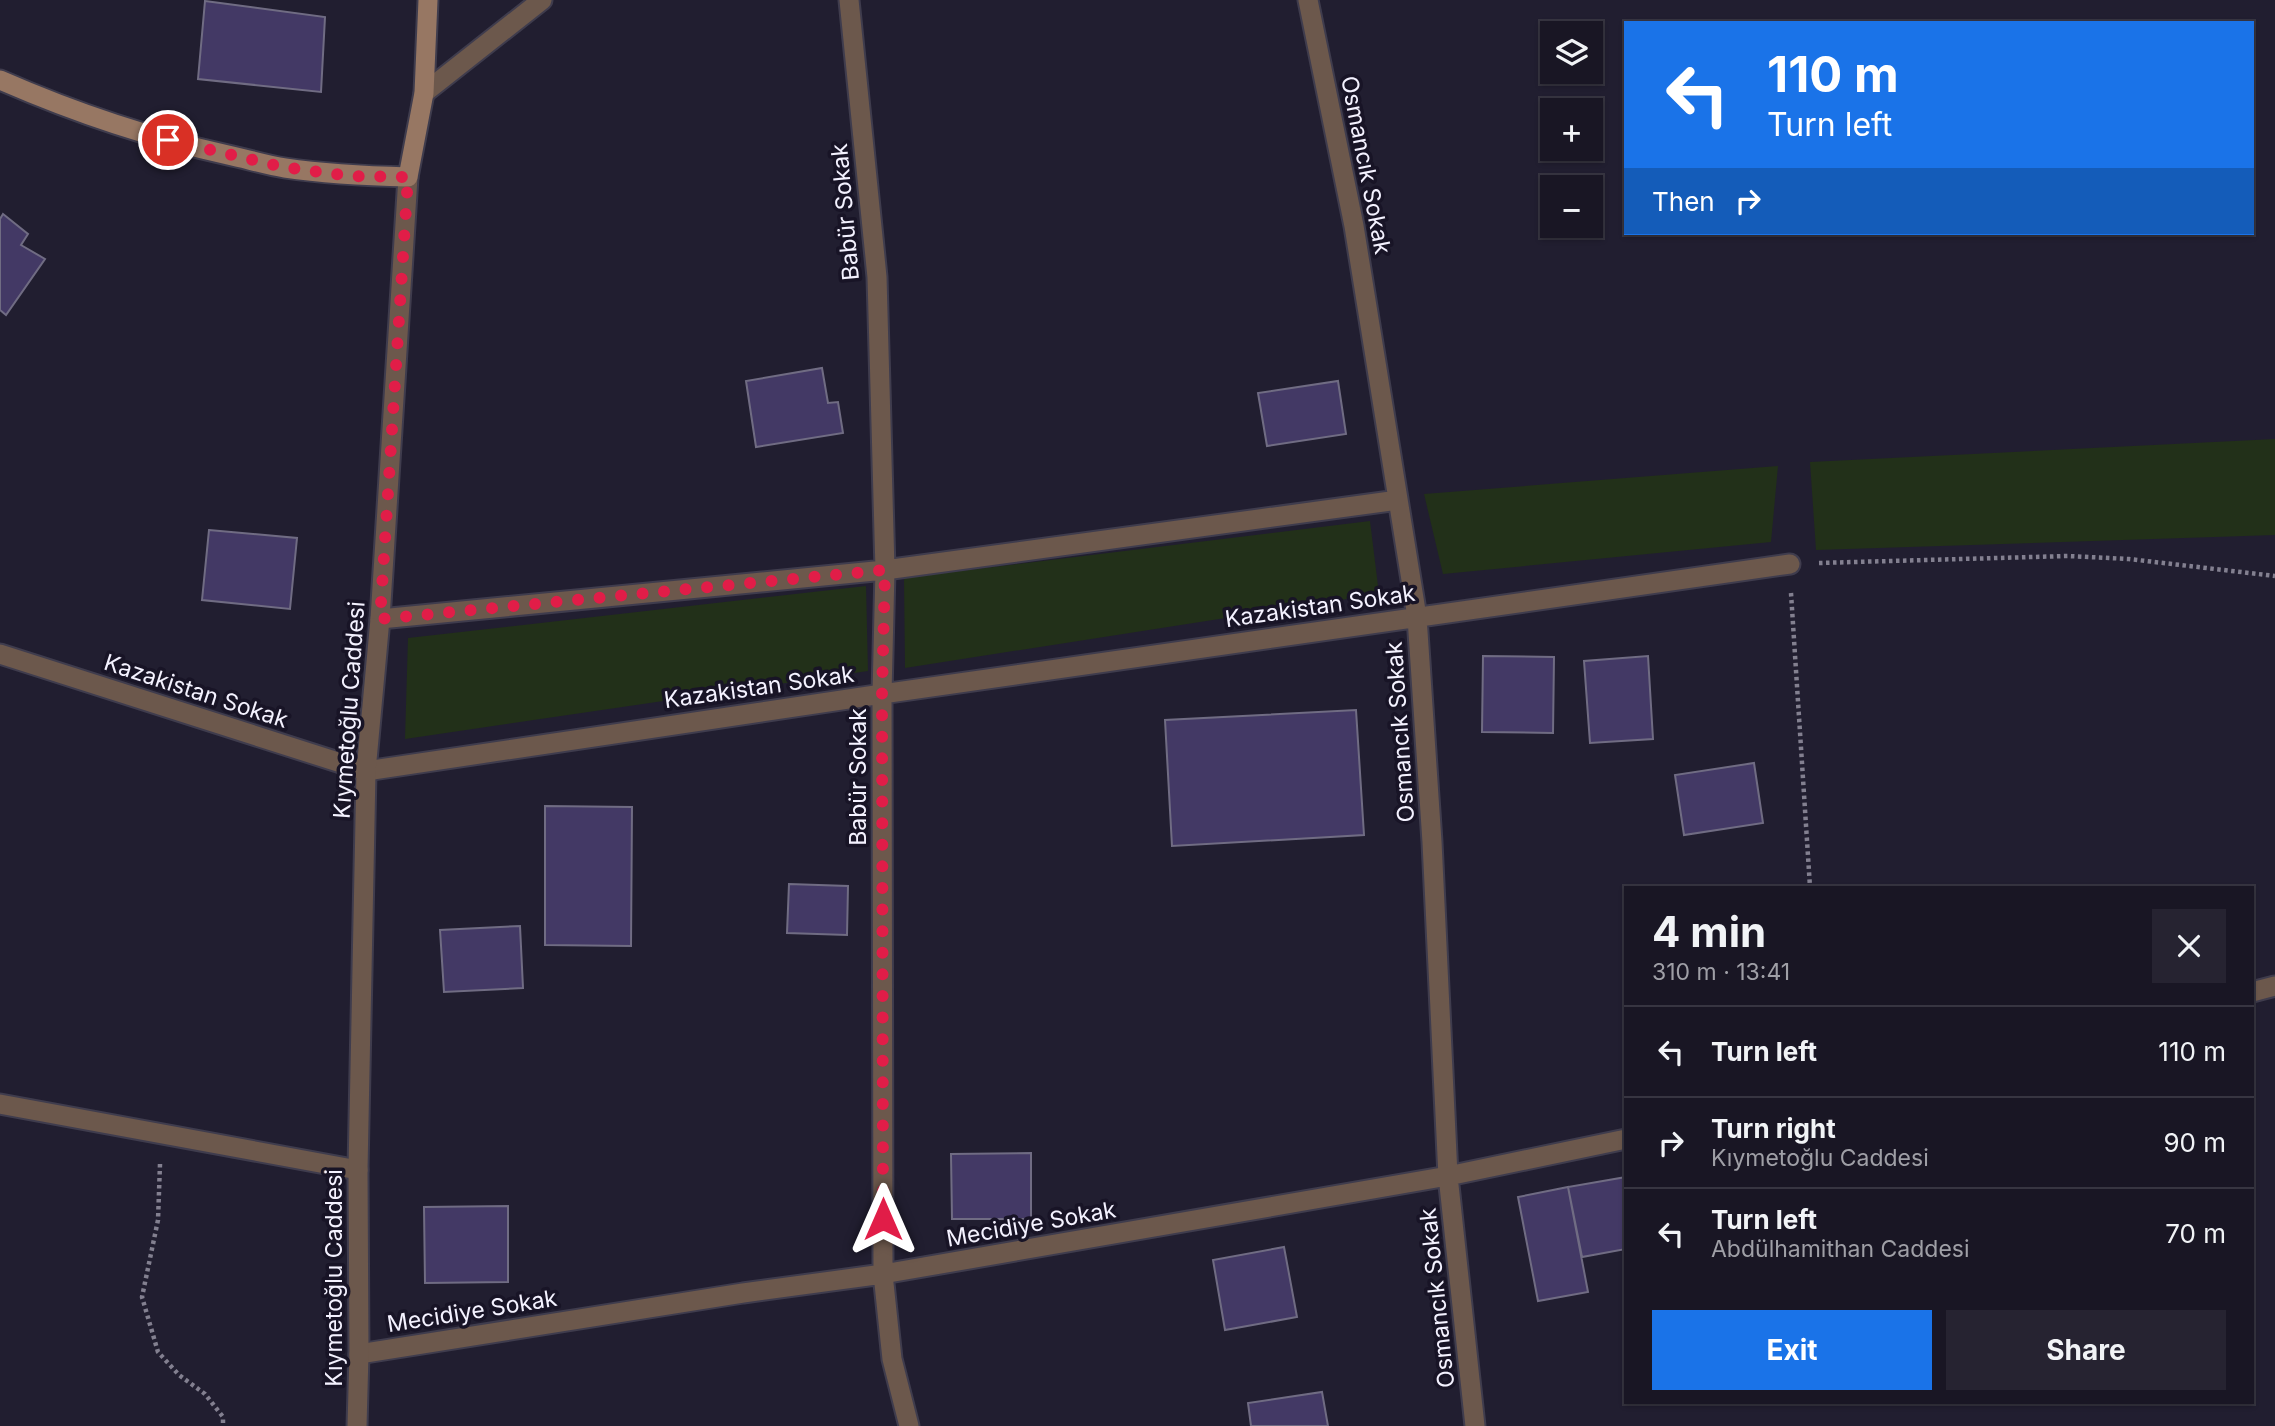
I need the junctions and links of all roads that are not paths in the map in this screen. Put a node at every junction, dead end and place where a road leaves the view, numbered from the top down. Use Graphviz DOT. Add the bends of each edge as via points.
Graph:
graph roads {
  1 [pos="428,0"];
  2 [pos="542,0"];
  3 [pos="849,0"];
  4 [pos="1308,0"];
  5 [pos="0,80"];
  6 [pos="424,93"];
  7 [pos="408,177"];
  8 [pos="1398,500"];
  9 [pos="1790,564"];
  10 [pos="885,570"];
  11 [pos="1417,617"];
  12 [pos="380,619"];
  13 [pos="0,654"];
  14 [pos="882,694"];
  15 [pos="366,771"];
  16 [pos="2275,986"];
  17 [pos="2254,991"];
  18 [pos="0,1104"];
  19 [pos="1624,1139"];
  20 [pos="358,1170"];
  21 [pos="1448,1175"];
  22 [pos="883,1274"];
  23 [pos="359,1353"];
  24 [pos="358,1426"];
  25 [pos="909,1426"];
  26 [pos="1475,1426"];
  1 -- 6 [label="main road, Kıymetoğlu Caddesi"];
  2 -- 6 [label="street"];
  3 -- 10 [label="street, Babür Sokak" via="877,277"];
  4 -- 8 [label="street, Osmancık Sokak" via="1354,226"];
  5 -- 7 [label="main road" via="144,134 216,152 350,176"];
  6 -- 7 [label="main road, Kıymetoğlu Caddesi"];
  7 -- 12 [label="street, Kıymetoğlu Caddesi"];
  8 -- 10 [label="street"];
  8 -- 11 [label="street, Osmancık Sokak"];
  9 -- 11 [label="street, Kazakistan Sokak"];
  10 -- 12 [label="street"];
  10 -- 14 [label="street, Babür Sokak"];
  11 -- 14 [label="street, Kazakistan Sokak"];
  11 -- 21 [label="street, Osmancık Sokak"];
  12 -- 15 [label="street, Kıymetoğlu Caddesi"];
  13 -- 15 [label="street, Kazakistan Sokak"];
  14 -- 15 [label="street, Kazakistan Sokak"];
  14 -- 22 [label="street, Babür Sokak"];
  15 -- 20 [label="street, Kıymetoğlu Caddesi"];
  16 -- 17 [label="street"];
  18 -- 20 [label="street"];
  19 -- 21 [label="street, Mecidiye Sokak"];
  20 -- 23 [label="street, Kıymetoğlu Caddesi"];
  21 -- 22 [label="street, Mecidiye Sokak"];
  21 -- 26 [label="street, Osmancık Sokak"];
  22 -- 23 [label="street, Mecidiye Sokak"];
  22 -- 25 [label="street, Babür Sokak" via="892,1359"];
  23 -- 24 [label="street, Kıymetoğlu Caddesi"];
}
